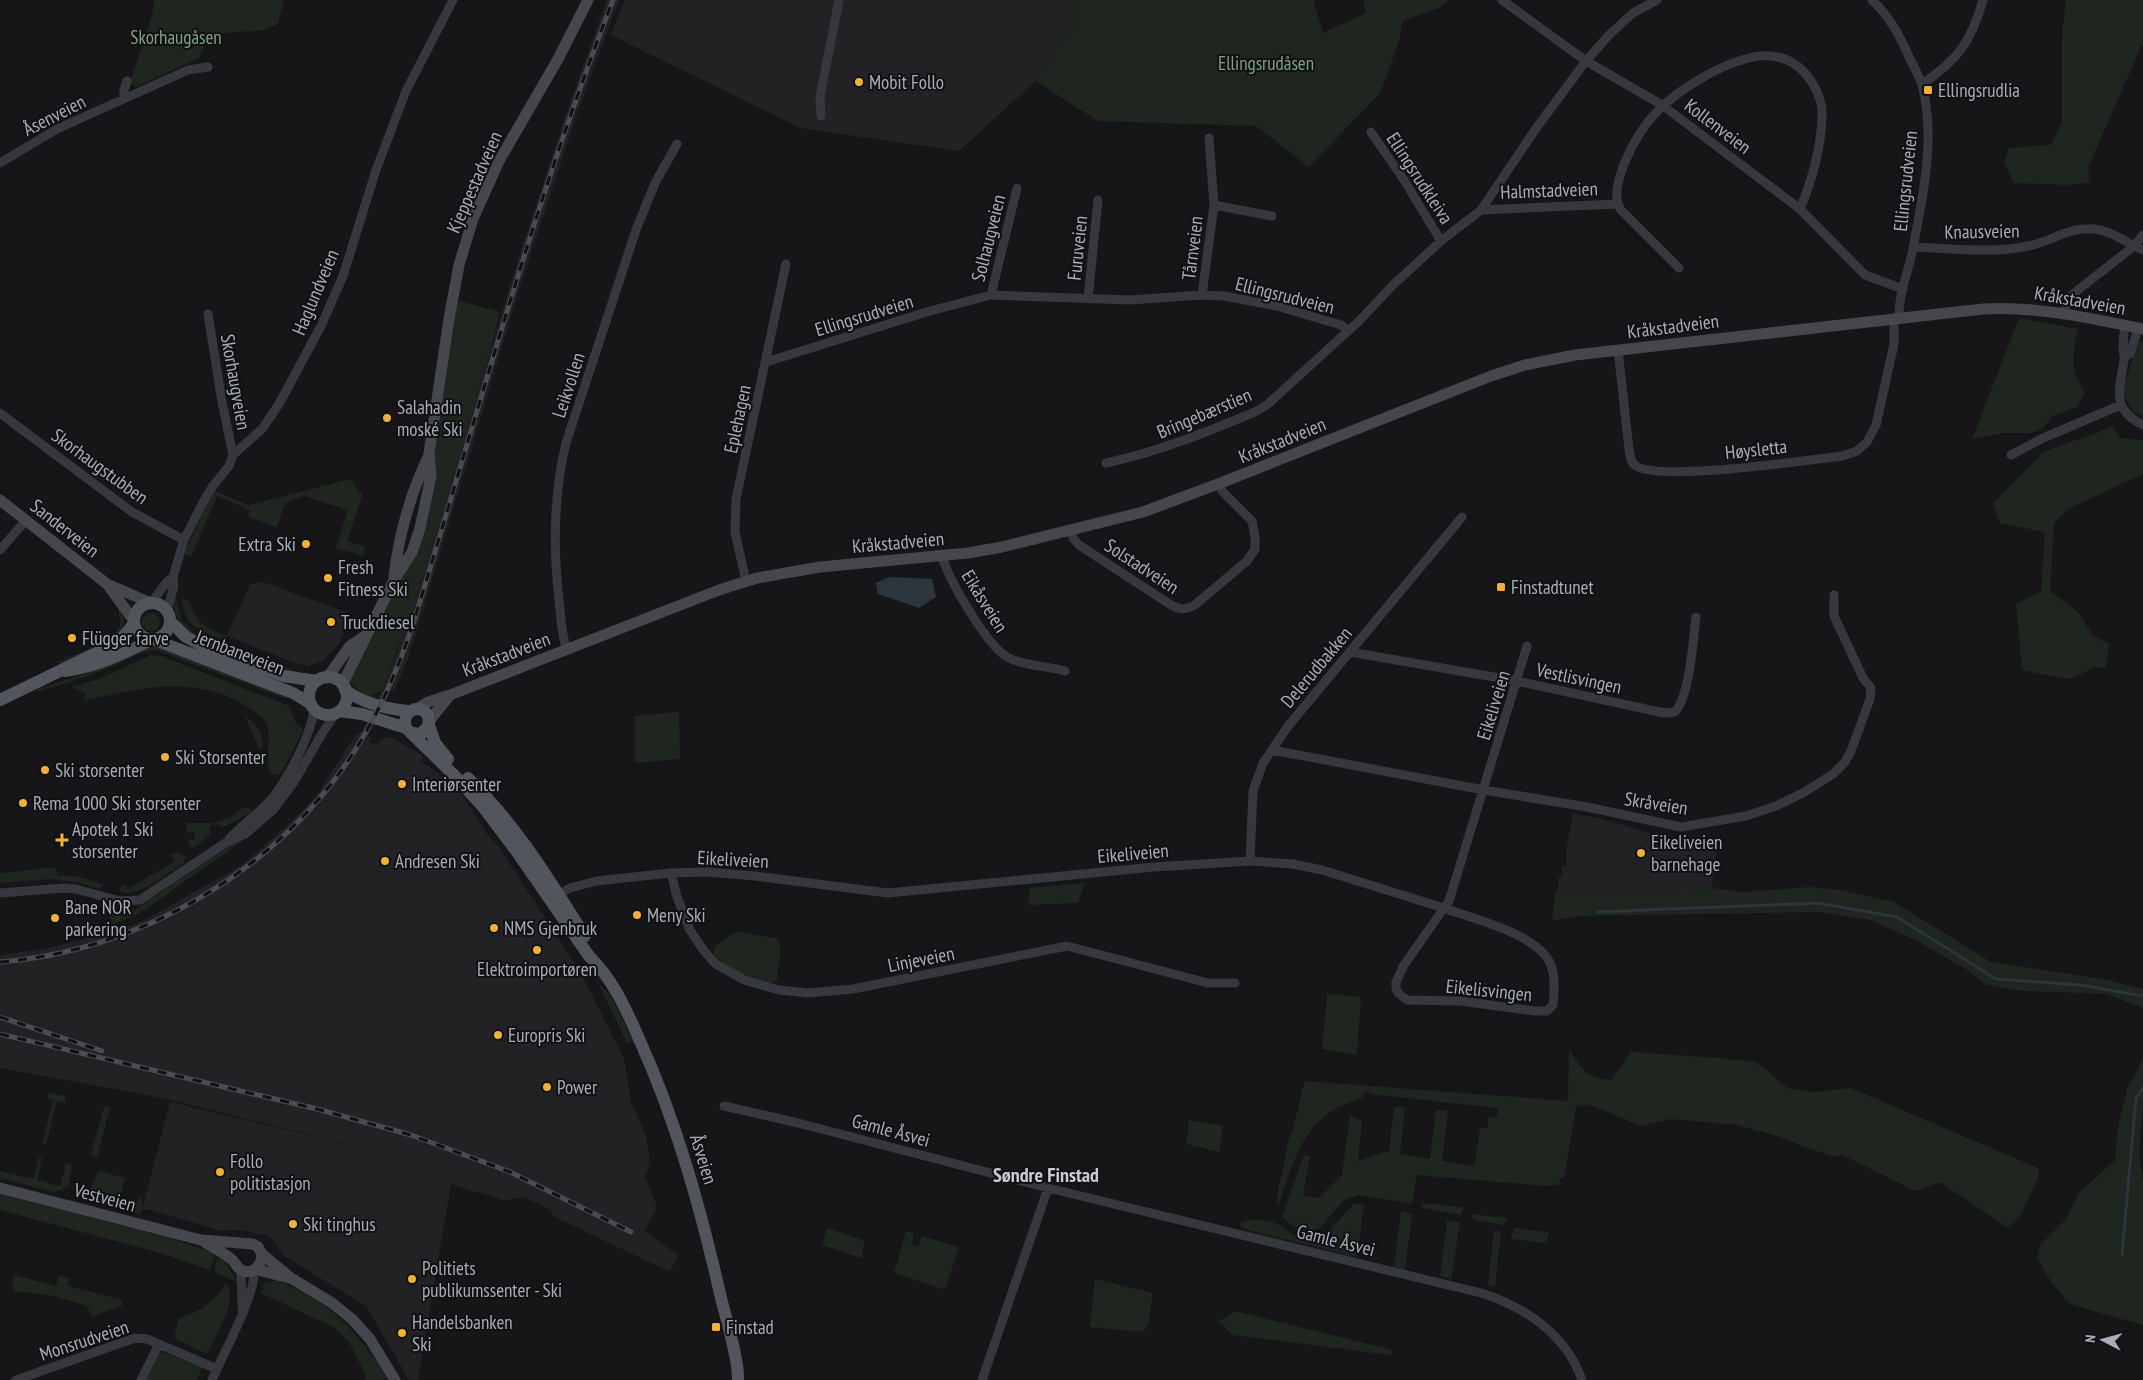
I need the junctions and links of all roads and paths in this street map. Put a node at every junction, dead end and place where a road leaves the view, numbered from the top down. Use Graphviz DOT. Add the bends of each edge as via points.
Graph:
graph roads {
  1 [pos="453,0"];
  2 [pos="588,0"];
  3 [pos="839,0"];
  4 [pos="1502,0"];
  5 [pos="1657,0"];
  6 [pos="1872,0"];
  7 [pos="1983,0"];
  8 [pos="1586,60"];
  9 [pos="208,67"];
  10 [pos="127,81"];
  11 [pos="1922,84"];
  12 [pos="124,99"];
  13 [pos="1662,104"];
  14 [pos="821,116"];
  15 [pos="1371,132"];
  16 [pos="1209,138"];
  17 [pos="677,144"];
  18 [pos="0,163"];
  19 [pos="1016,188"];
  20 [pos="1098,200"];
  21 [pos="1618,204"];
  22 [pos="1214,206"];
  23 [pos="1800,209"];
  24 [pos="1481,210"];
  25 [pos="1272,216"];
  26 [pos="2143,235"];
  27 [pos="1441,241"];
  28 [pos="1913,247"];
  29 [pos="2139,248"];
  30 [pos="786,264"];
  31 [pos="1679,268"];
  32 [pos="1903,289"];
  33 [pos="991,295"];
  34 [pos="1202,295"];
  35 [pos="1088,300"];
  36 [pos="2064,313"];
  37 [pos="208,314"];
  38 [pos="1897,318"];
  39 [pos="2125,325"];
  40 [pos="2141,329"];
  41 [pos="1348,330"];
  42 [pos="1618,350"];
  43 [pos="2125,357"];
  44 [pos="766,362"];
  45 [pos="2121,405"];
  46 [pos="0,413"];
  47 [pos="2143,425"];
  48 [pos="233,455"];
  49 [pos="2011,455"];
  50 [pos="1106,463"];
  51 [pos="1218,484"];
  52 [pos="0,500"];
  53 [pos="1462,517"];
  54 [pos="26,520"];
  55 [pos="1070,530"];
  56 [pos="184,540"];
  57 [pos="0,550"];
  58 [pos="942,556"];
  59 [pos="173,577"];
  60 [pos="746,581"];
  61 [pos="107,584"];
  62 [pos="1834,596"];
  63 [pos="150,603"];
  64 [pos="169,616"];
  65 [pos="1696,617"];
  66 [pos="134,623"];
  67 [pos="366,635"];
  68 [pos="153,640"];
  69 [pos="1527,646"];
  70 [pos="567,650"];
  71 [pos="1350,652"];
  72 [pos="62,671"];
  73 [pos="1065,671"];
  74 [pos="322,680"];
  75 [pos="1517,681"];
  76 [pos="344,687"];
  77 [pos="450,695"];
  78 [pos="0,700"];
  79 [pos="312,706"];
  80 [pos="413,710"];
  81 [pos="338,712"];
  82 [pos="429,722"];
  83 [pos="409,731"];
  84 [pos="1272,750"];
  85 [pos="1484,790"];
  86 [pos="225,842"];
  87 [pos="1250,861"];
  88 [pos="671,873"];
  89 [pos="0,893"];
  90 [pos="555,897"];
  91 [pos="1444,908"];
  92 [pos="1235,983"];
  93 [pos="724,1106"];
  94 [pos="0,1188"];
  95 [pos="1048,1188"];
  96 [pos="202,1240"];
  97 [pos="241,1244"];
  98 [pos="262,1254"];
  99 [pos="237,1265"];
  100 [pos="255,1269"];
  101 [pos="291,1278"];
  102 [pos="242,1312"];
  103 [pos="159,1344"];
  104 [pos="217,1369"];
  105 [pos="739,1378"];
  106 [pos="16,1380"];
  107 [pos="141,1380"];
  108 [pos="212,1380"];
  109 [pos="395,1380"];
  110 [pos="982,1380"];
  111 [pos="1582,1380"];
  1 -- 48 [label="street, Haglundveien" via="406,91 376,170 343,276 321,326 263,428"];
  2 -- 67 [label="main road, Kjeppestadveien" via="500,161 473,220 452,299 430,453 419,475 398,546 394,580"];
  3 -- 14 [label="street" via="820,97"];
  4 -- 8 [label="street, Kollenveien"];
  5 -- 8 [label="street, Ellingsrudveien" via="1633,13"];
  6 -- 11 [label="street, Ellingsrudveien" via="1890,20"];
  7 -- 11 [label="street" via="1975,28 1960,51 1944,70"];
  8 -- 13 [label="street, Kollenveien"];
  8 -- 24 [label="street, Ellingsrudveien"];
  9 -- 12 [label="street, Åsenveien" via="188,70"];
  10 -- 12 [label="street"];
  11 -- 28 [label="street, Ellingsrudveien" via="1928,149"];
  12 -- 18 [label="street, Åsenveien" via="57,129"];
  13 -- 21 [label="street, Halmstadveien" via="1642,128 1628,156 1619,182"];
  13 -- 23 [label="street, Kollenveien"];
  13 -- 23 [label="street, Halmstadveien" via="1737,61 1775,56 1795,63 1817,90 1822,115 1820,142"];
  15 -- 27 [label="street, Ellingsrudkleiva"];
  16 -- 22 [label="street, Tårnveien"];
  17 -- 70 [label="street, Leikvollen" via="636,230 560,466 554,546"];
  19 -- 33 [label="street, Solhaugveien"];
  20 -- 35 [label="street, Furuveien"];
  21 -- 24 [label="street, Halmstadveien"];
  21 -- 31 [label="street, Halmstadveien"];
  22 -- 25 [label="street, Tårnveien"];
  22 -- 34 [label="street, Tårnveien"];
  23 -- 32 [label="street, Kollenveien" via="1862,273 1873,280"];
  24 -- 27 [label="street, Ellingsrudveien"];
  26 -- 29 [label="street"];
  27 -- 41 [label="street, Ellingsrudveien"];
  28 -- 29 [label="street, Knausveien" via="1982,249 2028,246 2079,229 2092,228 2105,230"];
  28 -- 32 [label="street, Ellingsrudveien"];
  29 -- 36 [label="street" via="2082,286 2067,302"];
  30 -- 44 [label="street, Eplehagen"];
  32 -- 38 [label="street, Ellingsrudveien"];
  33 -- 35 [label="street, Ellingsrudveien"];
  33 -- 44 [label="street, Ellingsrudveien"];
  34 -- 35 [label="street, Ellingsrudveien"];
  34 -- 41 [label="street, Ellingsrudveien" via="1277,306"];
  36 -- 38 [label="main road, Kråkstadveien" via="2000,308"];
  36 -- 39 [label="main road, Kråkstadveien"];
  37 -- 48 [label="street, Skorhaugveien"];
  38 -- 42 [label="main road, Kråkstadveien"];
  38 -- 42 [label="street, Høysletta" via="1876,425 1867,442 1857,451 1843,456 1685,473 1647,470 1634,465 1630,455"];
  39 -- 40 [label="main road, Kråkstadveien"];
  39 -- 43 [label="street" via="2122,352"];
  40 -- 43 [label="street" via="2130,354"];
  41 -- 50 [label="street, Bringebærstien" via="1257,411 1158,450"];
  42 -- 51 [label="main road, Kråkstadveien" via="1556,358 1502,371"];
  43 -- 45 [label="street" via="2119,390"];
  44 -- 60 [label="street, Eplehagen" via="736,499 736,541"];
  45 -- 47 [label="street" via="2128,415"];
  45 -- 49 [label="street"];
  46 -- 56 [label="street, Skorhaugstubben" via="132,512"];
  48 -- 56 [label="street, Haglundveien"];
  51 -- 55 [label="main road, Kråkstadveien" via="1144,512"];
  51 -- 55 [label="street, Solstadveien" via="1252,522 1255,549 1247,561 1188,608 1171,605 1091,553 1076,542"];
  52 -- 54 [label="main road, Sanderveien"];
  53 -- 71 [label="street, Delerudbakken"];
  54 -- 57 [label="street"];
  54 -- 61 [label="main road, Sanderveien"];
  55 -- 58 [label="main road, Kråkstadveien" via="1002,547"];
  56 -- 59 [label="street, Haglundveien"];
  58 -- 60 [label="main road, Kråkstadveien" via="815,568"];
  58 -- 73 [label="street, Eikåsveien" via="959,592 998,650 1015,660"];
  59 -- 63 [label="street, Haglundveien"];
  59 -- 64 [label="street, Haglundveien"];
  60 -- 70 [label="main road, Kråkstadveien"];
  61 -- 63 [label="main road, Sanderveien"];
  61 -- 66 [label="main road, Sanderveien"];
  62 -- 85 [label="street, Skråveien" via="1834,616 1870,688 1870,699 1845,762 1833,774 1803,793 1746,816 1681,827"];
  63 -- 64 [label="main road" via="160,605"];
  63 -- 66 [label="main road" via="138,610"];
  64 -- 68 [label="main road" via="168,631"];
  64 -- 74 [label="main road, Jernbaneveien" via="186,637 203,646 283,676"];
  65 -- 75 [label="street, Vestlisvingen" via="1688,678 1680,706 1675,712 1664,713"];
  66 -- 68 [label="main road" via="142,636"];
  66 -- 72 [label="main road" via="116,643"];
  67 -- 74 [label="main road, Kjeppestadveien" via="350,646"];
  67 -- 76 [label="main road, Kjeppestadveien"];
  68 -- 72 [label="main road" via="93,666"];
  68 -- 79 [label="main road, Jernbaneveien" via="293,693"];
  69 -- 75 [label="street, Eikeliveien"];
  70 -- 77 [label="main road, Kråkstadveien"];
  71 -- 75 [label="street, Vestlisvingen"];
  71 -- 84 [label="street, Delerudbakken"];
  72 -- 78 [label="main road"];
  74 -- 76 [label="main road" via="336,680"];
  74 -- 79 [label="main road" via="310,692"];
  75 -- 85 [label="street, Eikeliveien"];
  76 -- 80 [label="main road" via="365,702 390,709"];
  76 -- 81 [label="main road" via="346,702"];
  77 -- 80 [label="main road, Kråkstadveien"];
  77 -- 82 [label="main road, Kråkstadveien"];
  79 -- 81 [label="main road" via="322,714"];
  79 -- 86 [label="street" via="313,719 306,739 274,796"];
  80 -- 82 [label="main road" via="427,713"];
  80 -- 83 [label="main road" via="404,720"];
  81 -- 83 [label="main road" via="362,714"];
  81 -- 86 [label="street" via="273,810 245,834"];
  82 -- 83 [label="main road" via="424,732"];
  82 -- 90 [label="main road, Åsveien" via="431,735 440,752 494,805 536,858"];
  83 -- 90 [label="main road, Åsveien" via="483,807"];
  84 -- 85 [label="street, Skråveien"];
  84 -- 87 [label="street, Delerudbakken" via="1252,791"];
  85 -- 91 [label="street, Eikeliveien"];
  86 -- 89 [label="street" via="140,900 130,902 64,888"];
  87 -- 88 [label="street, Eikeliveien" via="888,893 754,876"];
  87 -- 91 [label="street, Eikeliveien" via="1322,870"];
  88 -- 90 [label="street, Eikeliveien" via="596,881 570,888"];
  88 -- 92 [label="street, Linjeveien" via="690,930 704,951 716,964 744,980 779,990 808,993 853,989 1067,946 1208,983"];
  90 -- 105 [label="main road, Åsveien" via="595,952 638,1035 661,1089 711,1253"];
  91 -- 91 [label="street, Eikelisvingen" via="1399,975 1396,988 1401,996 1408,1000 1461,1001 1534,1011 1547,1011 1553,1005 1551,964 1540,949 1528,939"];
  93 -- 95 [label="street, Gamle Åsvei"];
  94 -- 96 [label="main road, Vestveien"];
  95 -- 110 [label="street"];
  95 -- 111 [label="street, Gamle Åsvei" via="1496,1298 1514,1305 1553,1333 1570,1355"];
  96 -- 97 [label="main road, Vestveien"];
  96 -- 99 [label="main road, Vestveien"];
  97 -- 98 [label="main road, Vestveien" via="253,1244"];
  97 -- 99 [label="main road" via="234,1251"];
  98 -- 100 [label="main road"];
  98 -- 101 [label="main road, Vestveien"];
  99 -- 100 [label="main road, Vestveien" via="247,1271"];
  99 -- 102 [label="street"];
  100 -- 101 [label="main road, Vestveien"];
  100 -- 102 [label="street" via="252,1289"];
  101 -- 109 [label="main road, Vestveien" via="352,1319 370,1340"];
  102 -- 104 [label="street"];
  103 -- 104 [label="street, Monsrudveien"];
  103 -- 106 [label="street, Monsrudveien" via="132,1338"];
  103 -- 107 [label="street"];
  104 -- 108 [label="street"];
}
